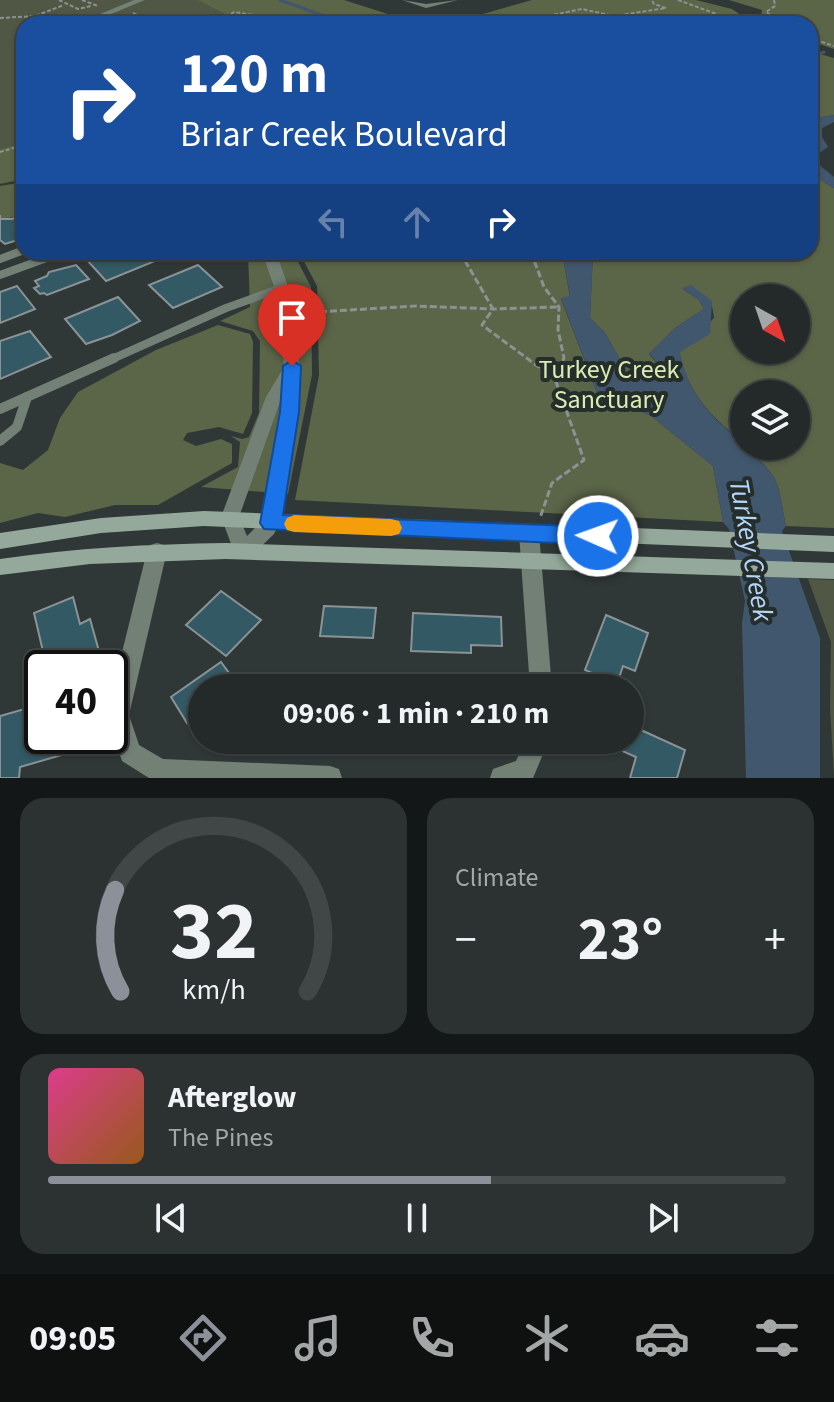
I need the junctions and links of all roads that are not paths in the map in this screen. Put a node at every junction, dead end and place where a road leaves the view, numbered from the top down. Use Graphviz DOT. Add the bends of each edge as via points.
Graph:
graph roads {
  1 [pos="141,0"];
  2 [pos="406,0"];
  3 [pos="454,0"];
  4 [pos="98,16"];
  5 [pos="41,260"];
  6 [pos="272,260"];
  7 [pos="0,275"];
  8 [pos="284,287"];
  9 [pos="292,366"];
  10 [pos="27,397"];
  11 [pos="0,409"];
  12 [pos="0,441"];
  13 [pos="230,517"];
  14 [pos="271,523"];
  15 [pos="535,534"];
  16 [pos="0,541"];
  17 [pos="834,544"];
  18 [pos="157,551"];
  19 [pos="243,551"];
  20 [pos="531,559"];
  21 [pos="0,567"];
  22 [pos="834,571"];
  23 [pos="540,674"];
  24 [pos="531,754"];
  25 [pos="330,778"];
  26 [pos="502,778"];
  1 -- 4 [label="street"];
  2 -- 3 [label="street" via="426,6"];
  5 -- 7 [label="lane"];
  6 -- 8 [label="street"];
  8 -- 9 [label="street"];
  8 -- 10 [label="lane"];
  9 -- 13 [label="street" via="274,397"];
  9 -- 14 [label="street"];
  10 -- 11 [label="lane"];
  10 -- 12 [label="lane" via="17,427"];
  13 -- 14 [label="street"];
  13 -- 16 [label="street" via="57,530"];
  13 -- 19 [label="street"];
  14 -- 15 [label="street"];
  14 -- 19 [label="street"];
  15 -- 17 [label="street"];
  15 -- 20 [label="street"];
  18 -- 19 [label="street"];
  18 -- 21 [label="street"];
  18 -- 25 [label="street" via="118,715 130,753 160,771"];
  19 -- 20 [label="street"];
  20 -- 22 [label="street"];
  20 -- 23 [label="street"];
  24 -- 26 [label="street" via="524,771"];
}
